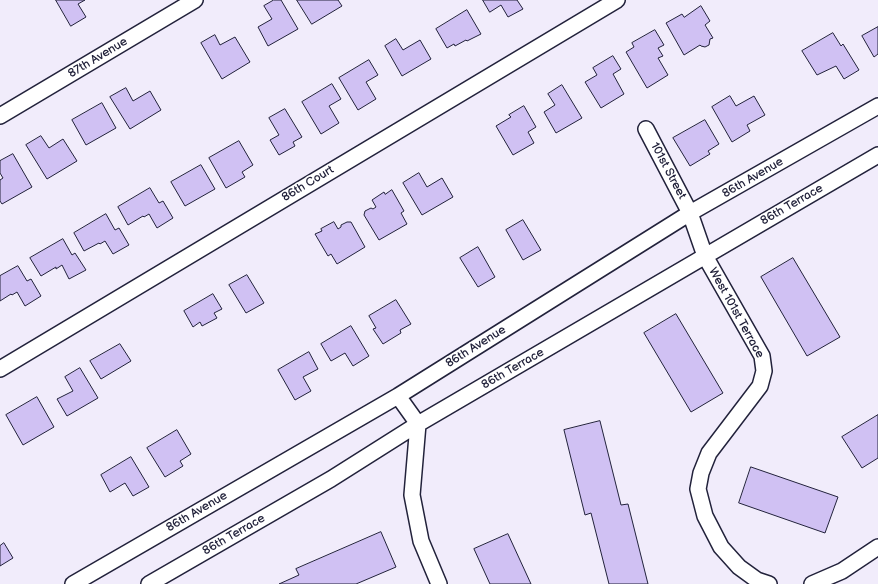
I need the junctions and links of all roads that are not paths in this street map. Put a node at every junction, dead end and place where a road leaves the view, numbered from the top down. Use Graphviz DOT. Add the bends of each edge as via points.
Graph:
graph roads {
  1 [pos="195,0"];
  2 [pos="617,0"];
  3 [pos="878,106"];
  4 [pos="0,116"];
  5 [pos="646,129"];
  6 [pos="878,155"];
  7 [pos="690,213"];
  8 [pos="705,256"];
  9 [pos="0,368"];
  10 [pos="398,396"];
  11 [pos="418,424"];
  12 [pos="878,546"];
  13 [pos="73,584"];
  14 [pos="148,584"];
  15 [pos="439,584"];
  16 [pos="769,584"];
  17 [pos="812,584"];
  1 -- 4 [label="street, 87th Avenue"];
  2 -- 9 [label="street, 86th Court"];
  3 -- 7 [label="street, 86th Avenue"];
  5 -- 7 [label="street, 101st Street"];
  6 -- 8 [label="street, 86th Terrace"];
  7 -- 8 [label="street, West 101st Terrace"];
  7 -- 10 [label="street, 86th Avenue"];
  8 -- 11 [label="street, 86th Terrace"];
  8 -- 16 [label="street, West 101st Terrace" via="762,356 764,371 760,386 709,453 698,489 705,516 721,547 739,567 757,580"];
  10 -- 11 [label="street"];
  10 -- 13 [label="street, 86th Avenue"];
  11 -- 14 [label="street, 86th Terrace" via="331,479"];
  11 -- 15 [label="street" via="412,495 421,541"];
  12 -- 17 [label="street" via="842,571"];
}
